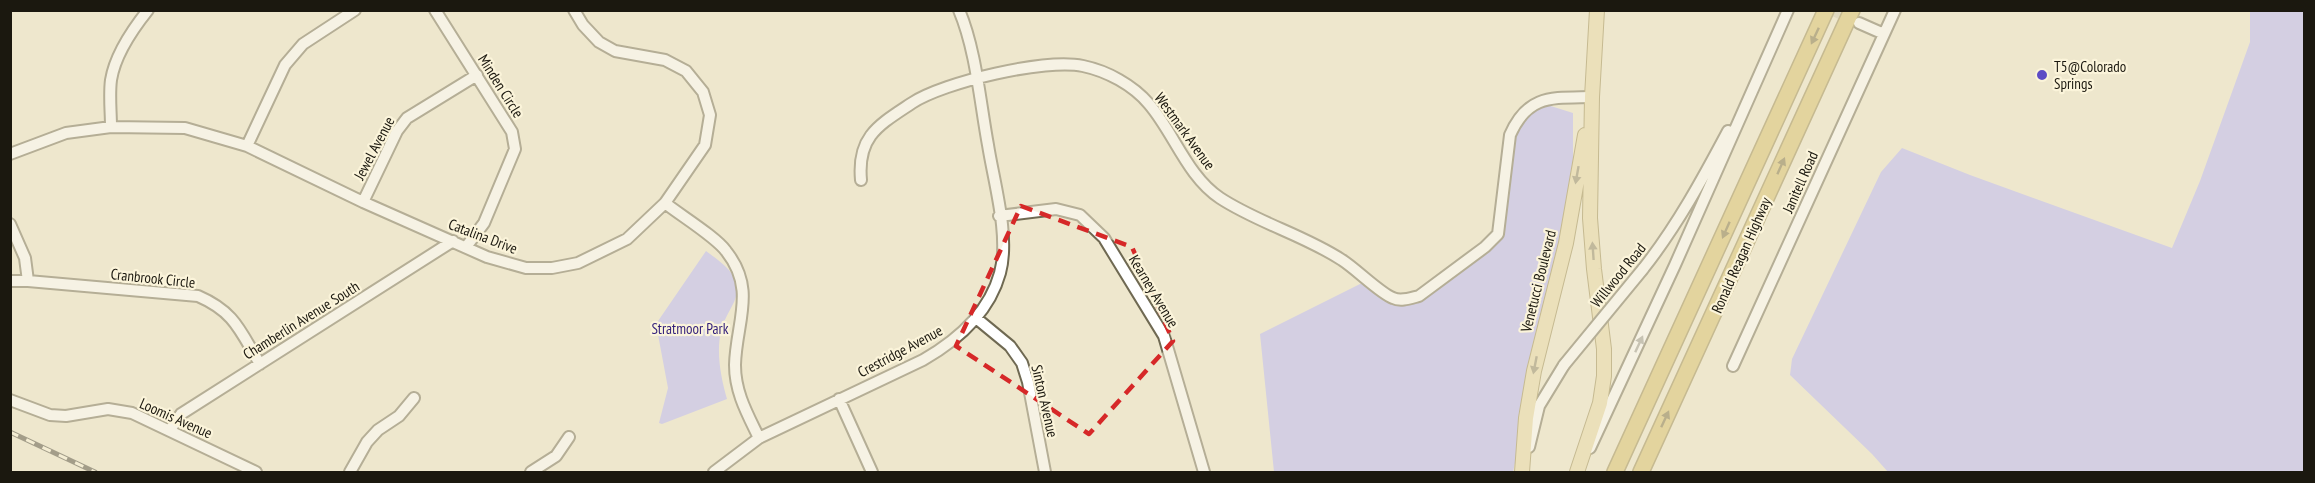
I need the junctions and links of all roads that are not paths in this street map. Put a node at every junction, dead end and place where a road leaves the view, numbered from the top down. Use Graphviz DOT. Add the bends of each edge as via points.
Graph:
graph roads {
  1 [pos="148,10"];
  2 [pos="356,10"];
  3 [pos="435,10"];
  4 [pos="574,10"];
  5 [pos="959,10"];
  6 [pos="1597,10"];
  7 [pos="1788,10"];
  8 [pos="1826,10"];
  9 [pos="1895,10"];
  10 [pos="1856,17"];
  11 [pos="1884,34"];
  12 [pos="477,75"];
  13 [pos="976,77"];
  14 [pos="1592,97"];
  15 [pos="1747,99"];
  16 [pos="111,127"];
  17 [pos="247,146"];
  18 [pos="10,154"];
  19 [pos="861,180"];
  20 [pos="363,202"];
  21 [pos="664,203"];
  22 [pos="999,216"];
  23 [pos="10,224"];
  24 [pos="453,241"];
  25 [pos="466,247"];
  26 [pos="10,281"];
  27 [pos="28,281"];
  28 [pos="976,318"];
  29 [pos="260,364"];
  30 [pos="1733,366"];
  31 [pos="414,398"];
  32 [pos="839,399"];
  33 [pos="10,400"];
  34 [pos="170,430"];
  35 [pos="569,436"];
  36 [pos="759,438"];
  37 [pos="256,472"];
  38 [pos="350,472"];
  39 [pos="531,472"];
  40 [pos="714,472"];
  41 [pos="872,472"];
  42 [pos="1045,472"];
  43 [pos="1204,472"];
  44 [pos="1523,472"];
  45 [pos="1577,472"];
  46 [pos="1615,472"];
  47 [pos="1641,472"];
  1 -- 16 [label="street" via="133,28 111,80"];
  2 -- 17 [label="street" via="303,44 285,65"];
  3 -- 12 [label="street, Minden Circle"];
  4 -- 21 [label="street, Catalina Drive" via="599,42 615,51 665,60 686,70 704,92 710,115 705,145"];
  5 -- 13 [label="street, Crestridge Avenue"];
  6 -- 14 [label="main road, Venetucci Boulevard"];
  7 -- 15 [label="street, Willwood Road"];
  8 -- 46 [label="highway, Ronald Reagan Highway, one-way"];
  9 -- 11 [label="street, Janitell Road"];
  10 -- 11 [label="street"];
  47 -- 10 [label="highway, Ronald Reagan Highway, one-way" via="1839,38"];
  11 -- 30 [label="street, Janitell Road"];
  12 -- 20 [label="street, Jewel Avenue" via="407,118 396,131"];
  12 -- 25 [label="street, Minden Circle" via="512,132 514,149 484,223"];
  13 -- 14 [label="street, Westmark Avenue" via="1058,64 1083,66 1127,84 1149,103 1198,177 1219,198 1341,259 1392,298 1407,300 1419,296 1498,234 1506,154 1516,120 1524,110 1538,102"];
  13 -- 19 [label="street, Westmark Avenue" via="919,98 886,120 867,139 859,160"];
  13 -- 22 [label="street, Crestridge Avenue"];
  14 -- 44 [label="main road, Venetucci Boulevard, one-way" via="1566,243 1534,371"];
  45 -- 14 [label="main road, Venetucci Boulevard, one-way" via="1595,421 1604,376 1590,218"];
  15 -- 44 [label="street, Willwood Road, bridge" via="1659,249 1564,365 1539,405"];
  45 -- 15 [label="street, Willwood Road, one-way" via="1675,265"];
  16 -- 17 [label="street, Catalina Drive" via="185,128"];
  16 -- 18 [label="street, Catalina Drive" via="66,133"];
  17 -- 20 [label="street, Catalina Drive"];
  20 -- 24 [label="street, Catalina Drive"];
  21 -- 25 [label="street, Catalina Drive" via="627,239 578,263 526,268"];
  21 -- 36 [label="street" via="725,248 736,266 744,298 735,365 739,396"];
  22 -- 28 [label="street, Crestridge Avenue" via="1000,272"];
  22 -- 43 [label="street, Kearney Avenue" via="1056,209 1080,214 1104,238 1164,336"];
  23 -- 27 [label="street" via="25,258"];
  24 -- 25 [label="street, Catalina Drive"];
  24 -- 29 [label="street, Chamberlin Avenue South"];
  26 -- 27 [label="street, Cranbrook Circle"];
  27 -- 29 [label="street, Cranbrook Circle" via="198,296 217,304 232,317"];
  28 -- 32 [label="street, Crestridge Avenue" via="947,346"];
  28 -- 42 [label="street, Sinton Avenue" via="1010,346 1022,363"];
  29 -- 34 [label="street, Chamberlin Avenue South" via="181,414"];
  31 -- 38 [label="street" via="367,442"];
  32 -- 36 [label="street, Crestridge Avenue"];
  32 -- 41 [label="street"];
  33 -- 34 [label="street, Loomis Avenue" via="50,415 108,409 132,413"];
  34 -- 37 [label="street, Loomis Avenue"];
  35 -- 39 [label="street" via="556,456"];
  36 -- 40 [label="street, Crestridge Avenue"];
}
